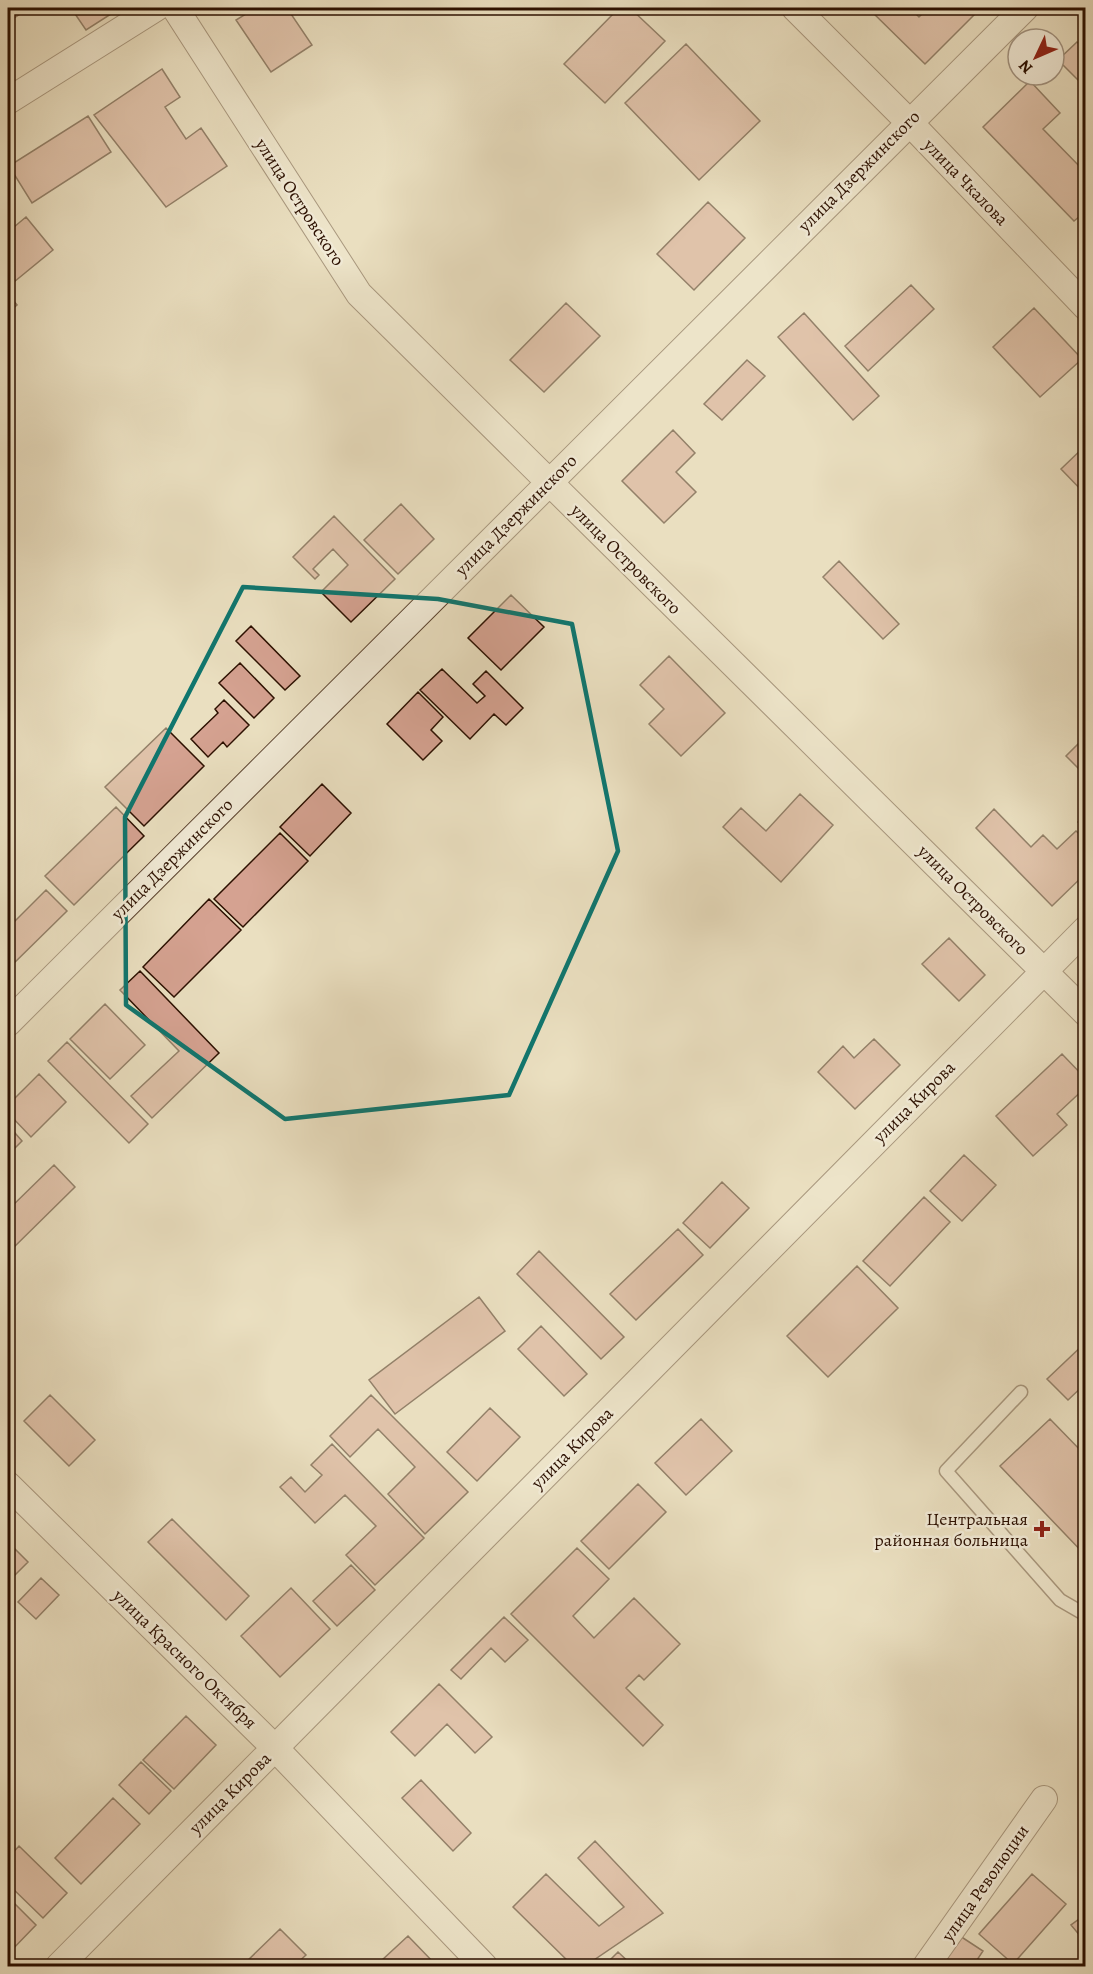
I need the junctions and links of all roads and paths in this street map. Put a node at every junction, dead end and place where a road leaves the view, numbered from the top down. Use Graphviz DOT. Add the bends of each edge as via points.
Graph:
graph roads {
  1 [pos="156,8"];
  2 [pos="175,8"];
  3 [pos="795,8"];
  4 [pos="1025,8"];
  5 [pos="8,100"];
  6 [pos="909,122"];
  7 [pos="1086,307"];
  8 [pos="548,482"];
  9 [pos="1086,928"];
  10 [pos="1044,970"];
  11 [pos="1086,1013"];
  12 [pos="8,1023"];
  13 [pos="1021,1392"];
  14 [pos="8,1485"];
  15 [pos="1086,1615"];
  16 [pos="275,1748"];
  17 [pos="1044,1799"];
  18 [pos="58,1966"];
  19 [pos="484,1966"];
  20 [pos="926,1966"];
  1 -- 5 [label="street"];
  2 -- 8 [label="street, улица Островского" via="359,294"];
  3 -- 6 [label="street, улица Чкалова"];
  4 -- 6 [label="street, улица Дзержинского"];
  6 -- 7 [label="street, улица Чкалова"];
  6 -- 8 [label="street, улица Дзержинского"];
  8 -- 10 [label="street, улица Островского"];
  8 -- 12 [label="street, улица Дзержинского"];
  9 -- 10 [label="street, улица Кирова"];
  10 -- 11 [label="street, улица Островского"];
  10 -- 16 [label="street, улица Кирова"];
  13 -- 15 [label="lane" via="946,1471 1060,1600"];
  14 -- 16 [label="street, улица Красного Октября"];
  16 -- 18 [label="street, улица Кирова"];
  16 -- 19 [label="street, улица Красного Октября"];
  17 -- 20 [label="street, улица Революции"];
}
